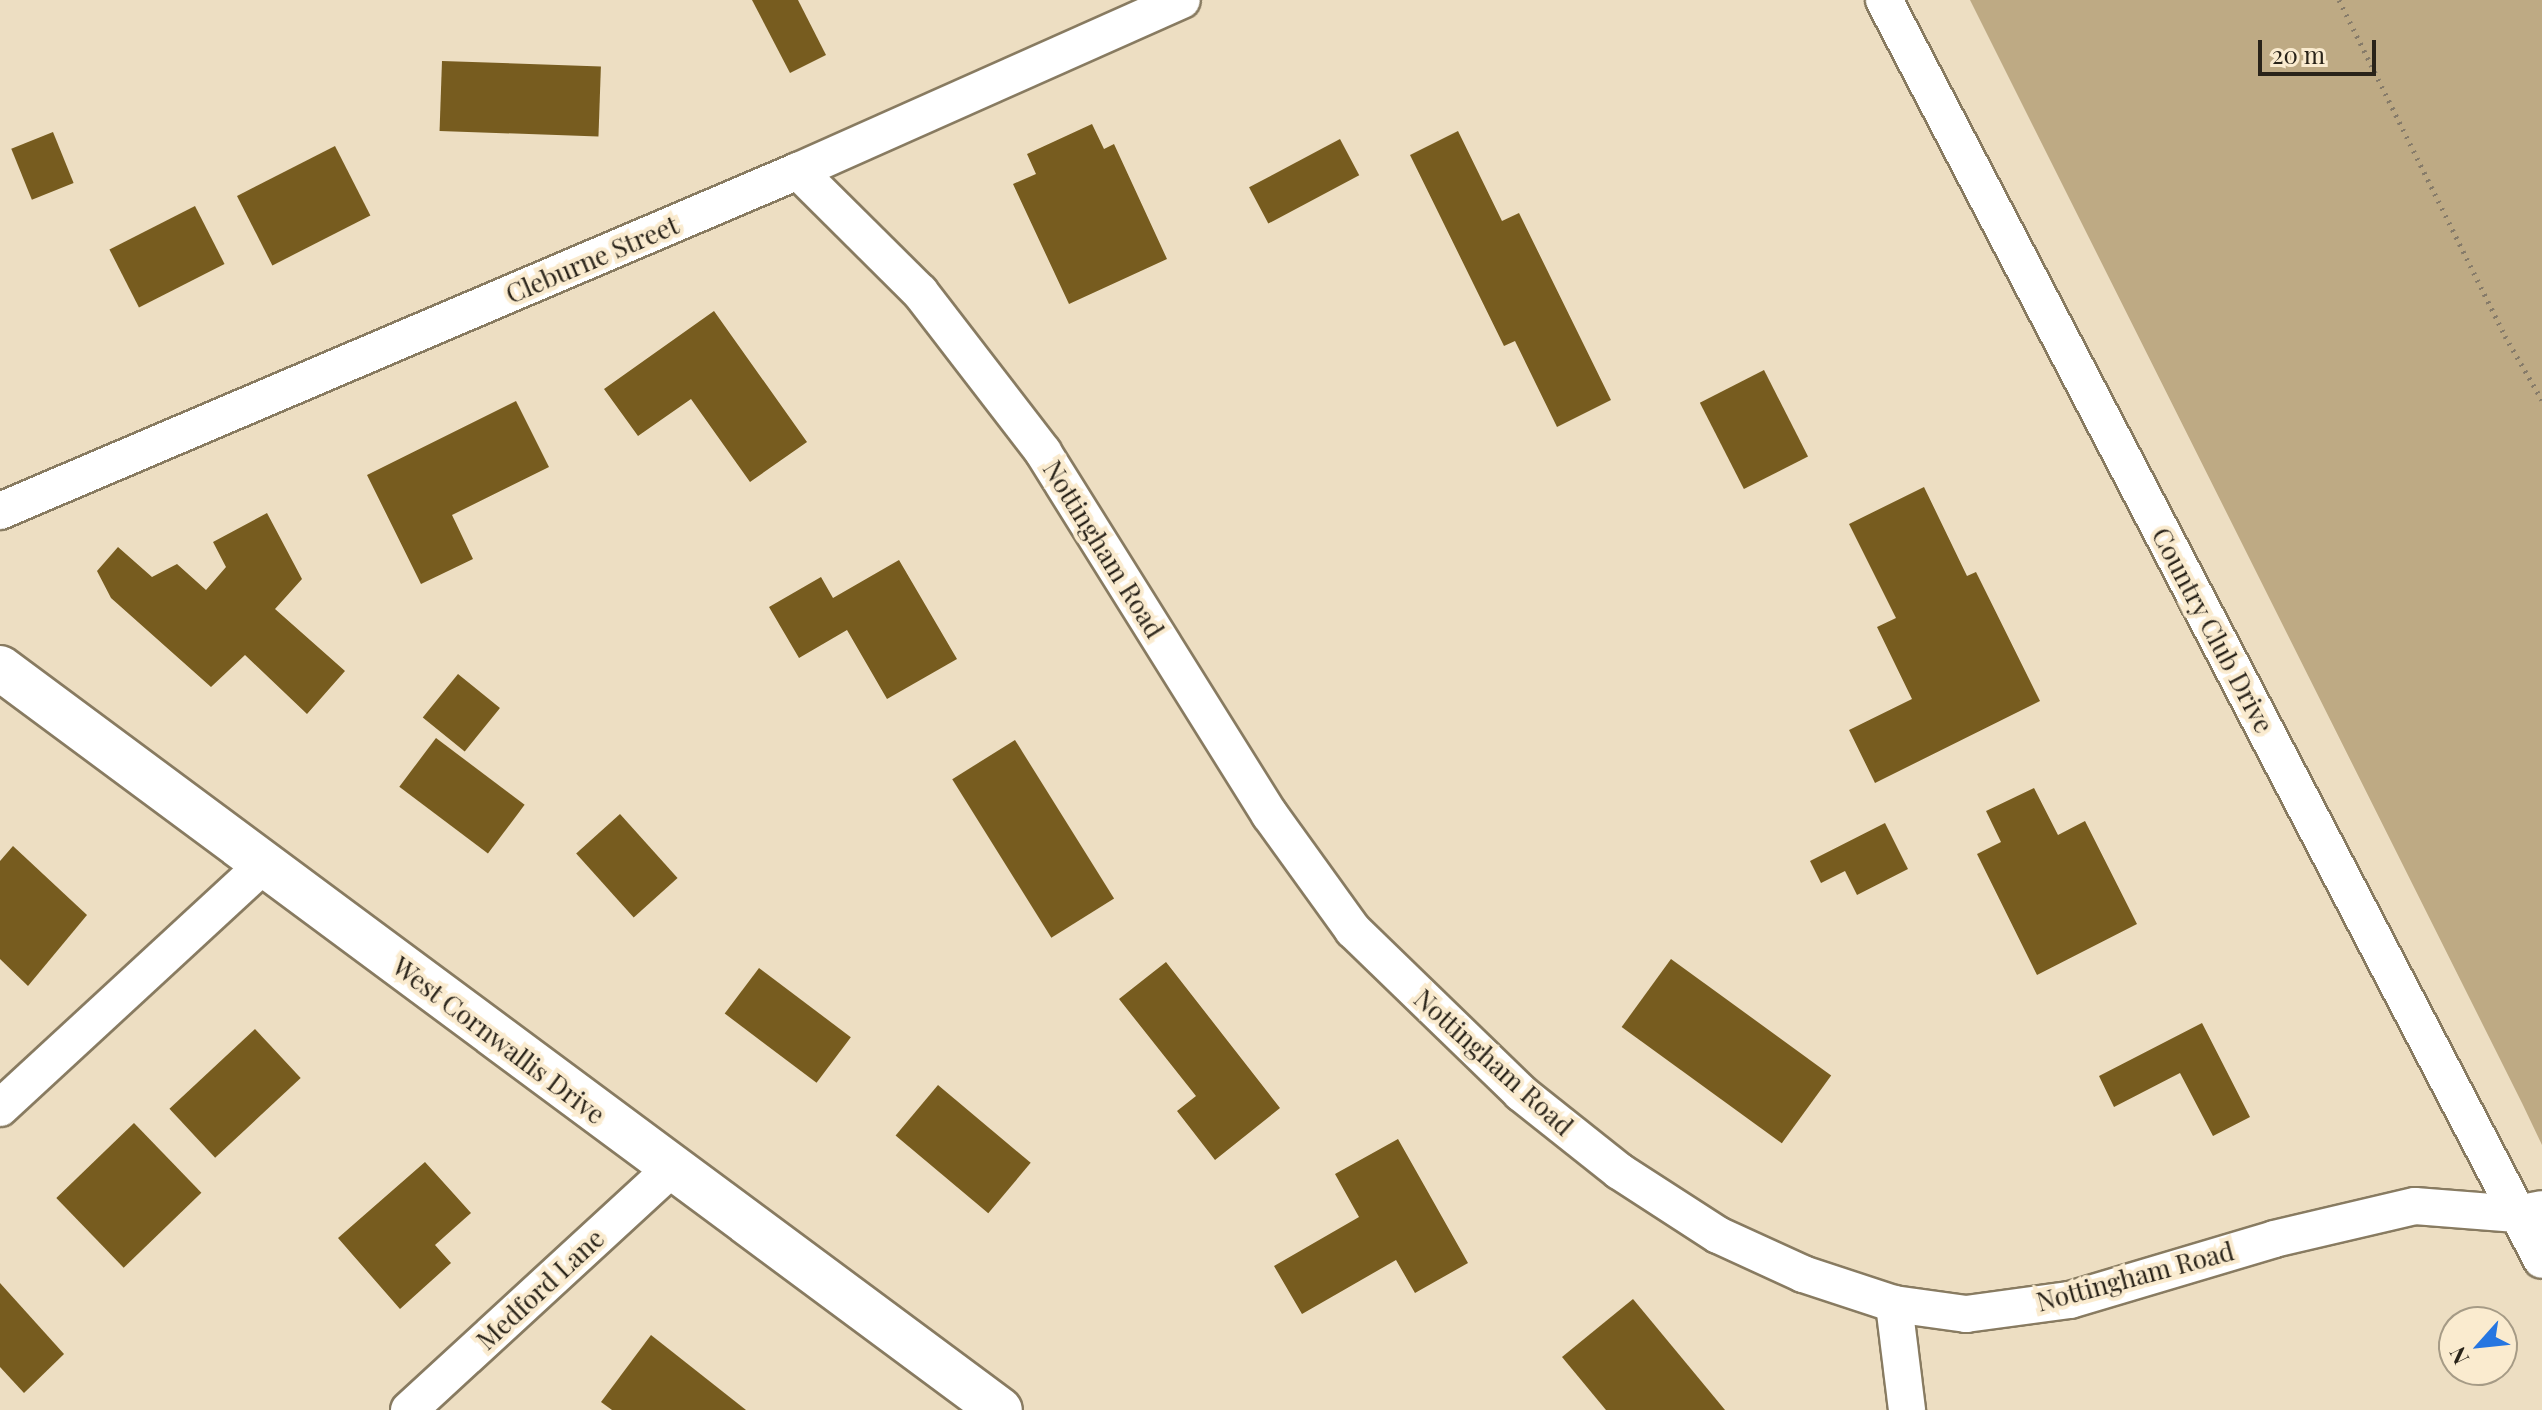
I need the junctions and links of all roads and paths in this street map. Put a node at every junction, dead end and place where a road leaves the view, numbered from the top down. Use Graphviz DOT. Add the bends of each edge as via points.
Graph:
graph roads {
  1 [pos="1182,0"];
  2 [pos="1884,0"];
  3 [pos="2339,0"];
  4 [pos="798,171"];
  5 [pos="2542,400"];
  6 [pos="0,511"];
  7 [pos="0,668"];
  8 [pos="263,865"];
  9 [pos="0,1108"];
  10 [pos="671,1169"];
  11 [pos="2530,1212"];
  12 [pos="2542,1260"];
  13 [pos="1894,1304"];
  14 [pos="409,1410"];
  15 [pos="1000,1410"];
  16 [pos="1907,1410"];
  1 -- 4 [label="street, Cleburne Street"];
  2 -- 11 [label="street, Country Club Drive"];
  3 -- 5 [label="path" via="2505,336"];
  4 -- 6 [label="street, Cleburne Street"];
  4 -- 13 [label="street, Nottingham Road" via="920,292 1043,452 1270,815 1353,930 1521,1093 1619,1171 1718,1235 1803,1274"];
  7 -- 8 [label="street, West Cornwallis Drive"];
  8 -- 9 [label="street"];
  8 -- 10 [label="street, West Cornwallis Drive"];
  10 -- 14 [label="street, Medford Lane"];
  10 -- 15 [label="street, West Cornwallis Drive"];
  11 -- 12 [label="street, Country Club Drive"];
  11 -- 13 [label="street, Nottingham Road" via="2415,1206 2274,1239 2070,1300 1966,1314"];
  13 -- 16 [label="street"];
}
